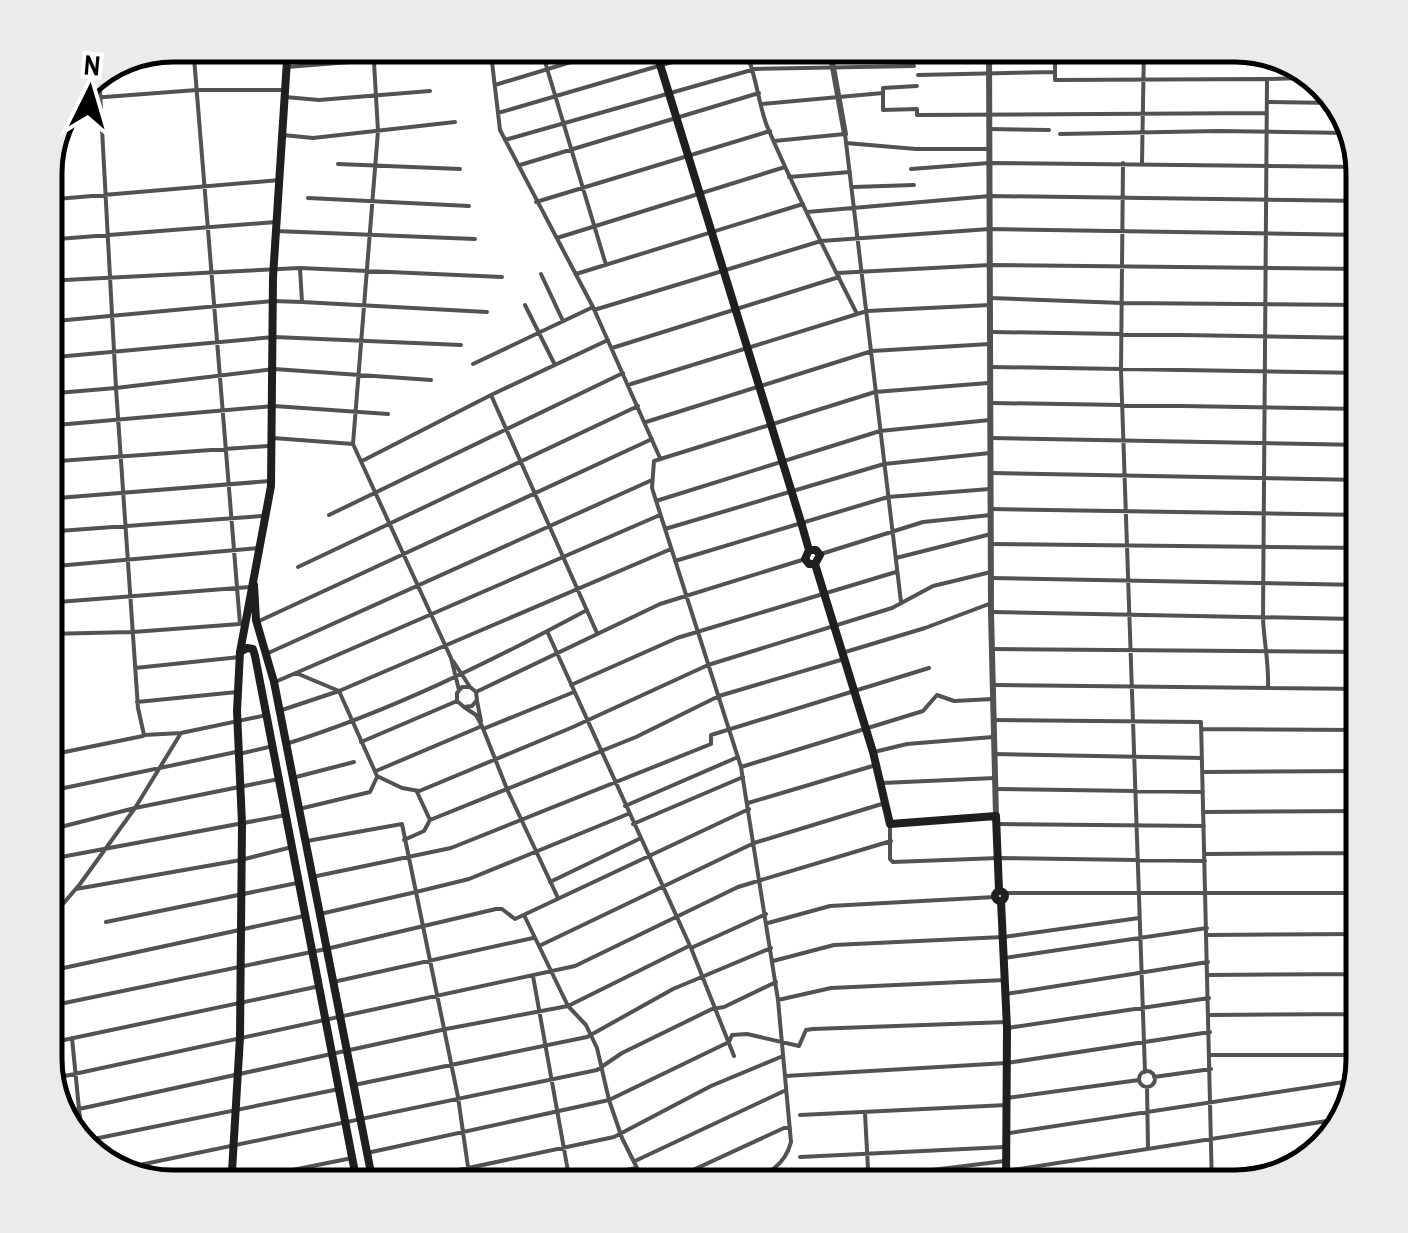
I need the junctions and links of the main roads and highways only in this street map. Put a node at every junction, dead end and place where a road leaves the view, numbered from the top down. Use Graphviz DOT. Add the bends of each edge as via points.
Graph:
graph roads {
  1 [pos="287,62"];
  2 [pos="659,62"];
  3 [pos="253,574"];
  4 [pos="240,654"];
  5 [pos="232,1170"];
  6 [pos="354,1170"];
  7 [pos="370,1170"];
  8 [pos="1005,1170"];
  1 -- 3 [label="main road" via="272,301 272,481"];
  2 -- 8 [label="main road" via="807,554 816,550 890,824 996,820 1007,1025"];
  3 -- 4 [label="main road"];
  3 -- 7 [label="main road" via="257,622"];
  4 -- 5 [label="main road" via="240,1037"];
  4 -- 6 [label="main road" via="253,649"];
}
